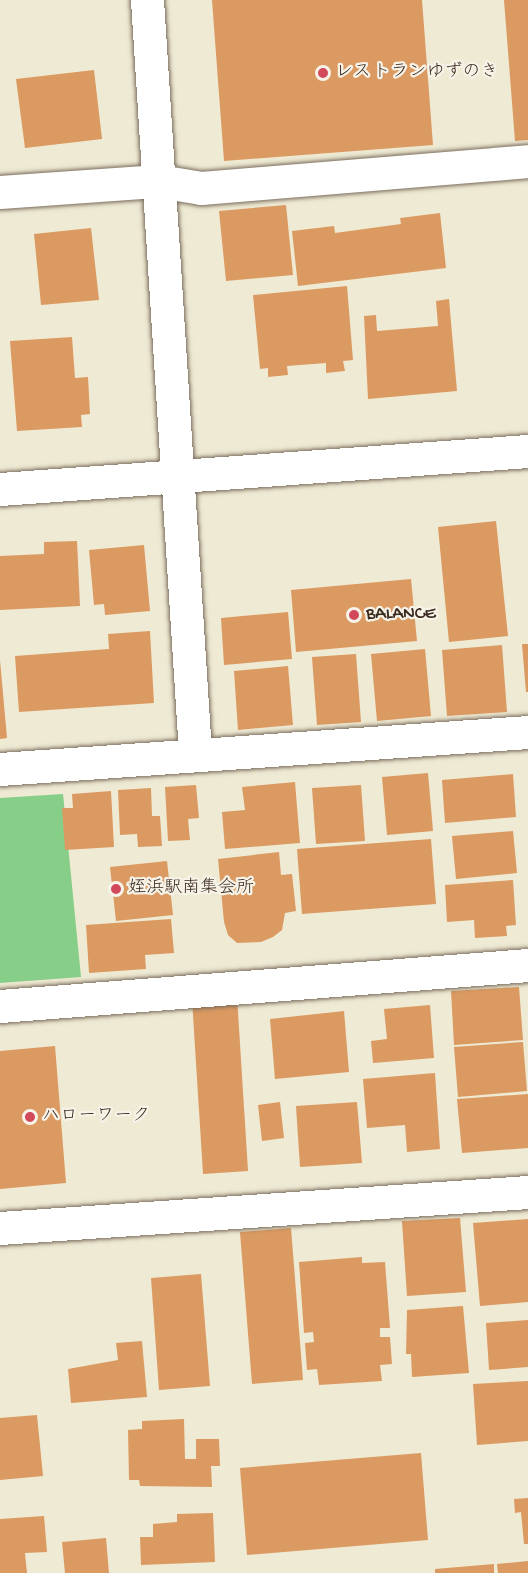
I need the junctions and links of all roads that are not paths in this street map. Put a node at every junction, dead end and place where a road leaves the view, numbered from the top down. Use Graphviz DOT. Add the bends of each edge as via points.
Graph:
graph roads {
  1 [pos="147,0"];
  2 [pos="528,161"];
  3 [pos="159,181"];
  4 [pos="0,192"];
  5 [pos="528,451"];
  6 [pos="180,476"];
  7 [pos="0,489"];
  8 [pos="528,732"];
  9 [pos="195,753"];
  10 [pos="0,769"];
  11 [pos="528,965"];
  12 [pos="0,1006"];
  13 [pos="528,1192"];
  14 [pos="0,1228"];
  1 -- 3 [label="street"];
  2 -- 3 [label="street" via="201,188"];
  3 -- 4 [label="street"];
  3 -- 6 [label="street"];
  5 -- 6 [label="street"];
  6 -- 7 [label="street"];
  6 -- 9 [label="street"];
  8 -- 9 [label="street"];
  9 -- 10 [label="street"];
  11 -- 12 [label="street"];
  13 -- 14 [label="street"];
}
